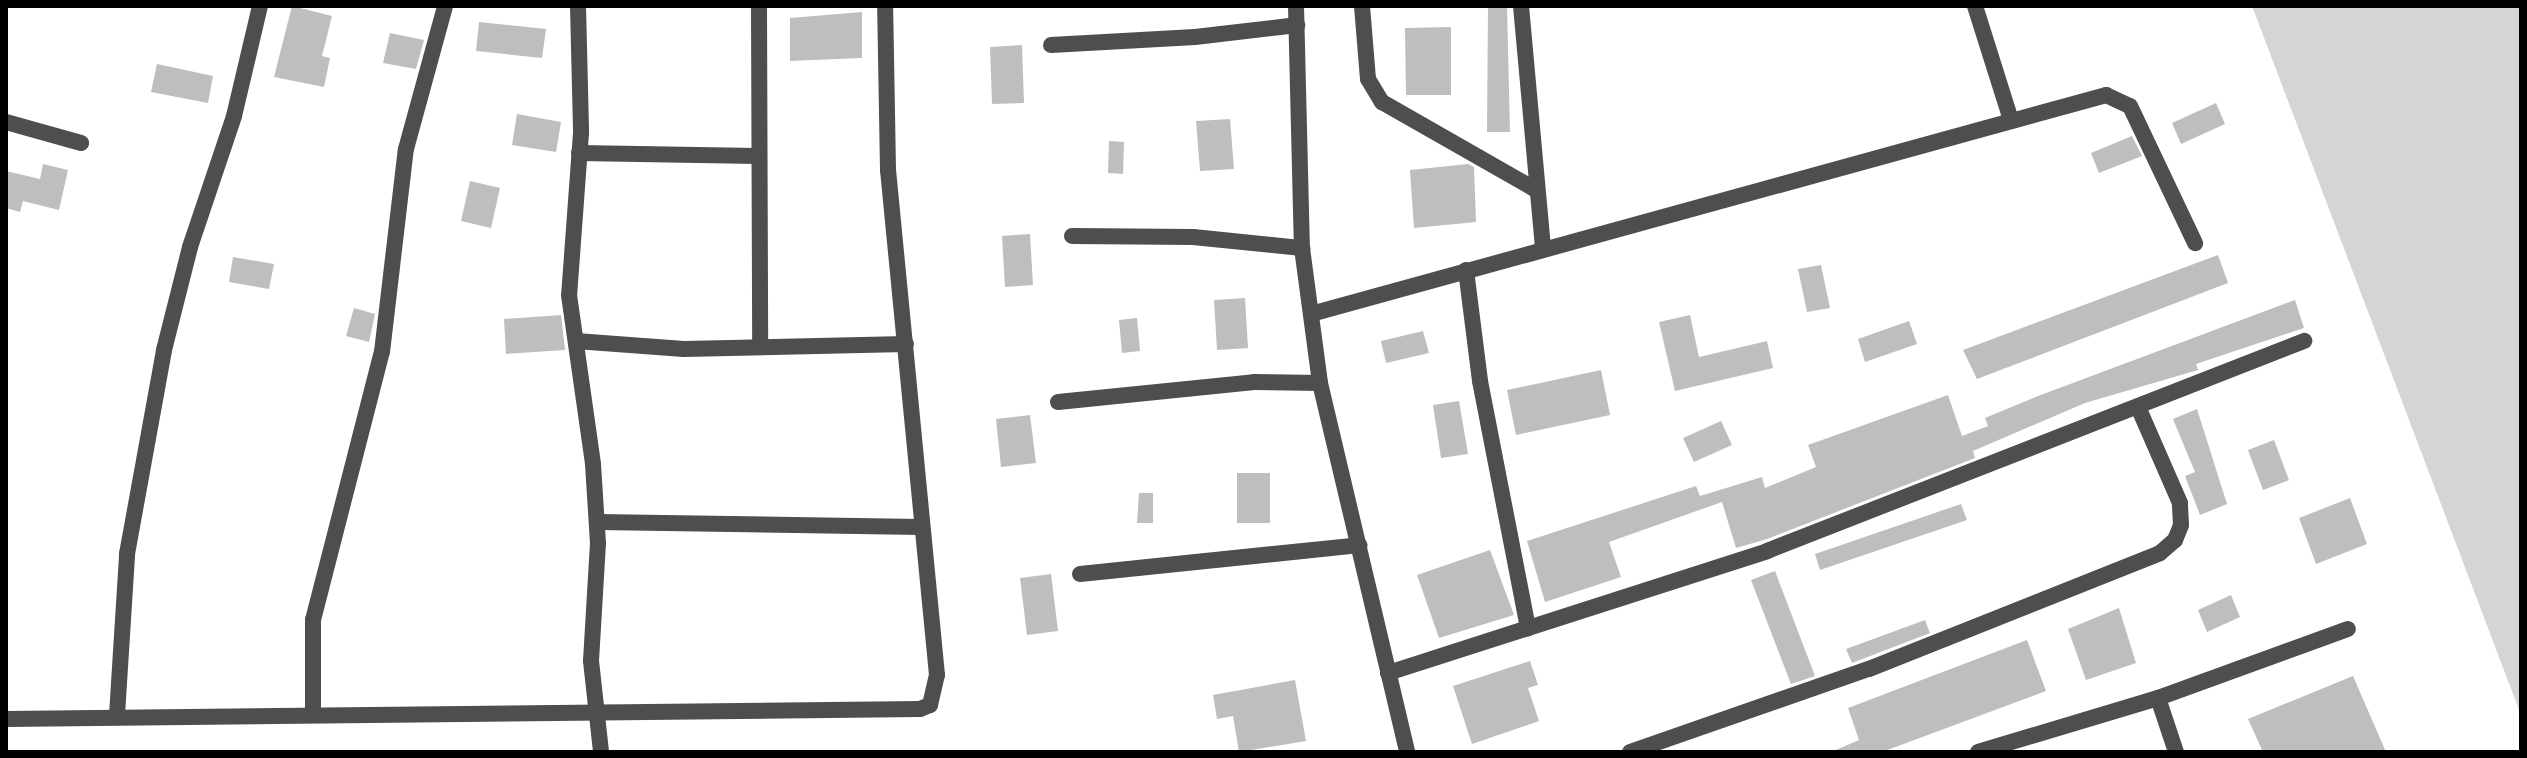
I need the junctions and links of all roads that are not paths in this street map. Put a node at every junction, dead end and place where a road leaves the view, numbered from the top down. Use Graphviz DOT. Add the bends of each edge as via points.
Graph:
graph roads {
  1 [pos="260,6"];
  2 [pos="445,6"];
  3 [pos="578,6"];
  4 [pos="759,6"];
  5 [pos="885,6"];
  6 [pos="1296,6"];
  7 [pos="1362,6"];
  8 [pos="1521,6"];
  9 [pos="1975,6"];
  10 [pos="1297,25"];
  11 [pos="1051,45"];
  12 [pos="2011,120"];
  13 [pos="6,122"];
  14 [pos="81,143"];
  15 [pos="579,153"];
  16 [pos="757,156"];
  17 [pos="1536,190"];
  18 [pos="1072,236"];
  19 [pos="2195,243"];
  20 [pos="1302,248"];
  21 [pos="1543,248"];
  22 [pos="1466,270"];
  23 [pos="1311,314"];
  24 [pos="576,341"];
  25 [pos="2304,341"];
  26 [pos="906,344"];
  27 [pos="760,345"];
  28 [pos="1320,383"];
  29 [pos="1058,402"];
  30 [pos="2138,407"];
  31 [pos="597,522"];
  32 [pos="921,527"];
  33 [pos="1359,545"];
  34 [pos="1080,574"];
  35 [pos="1528,628"];
  36 [pos="2348,629"];
  37 [pos="1388,673"];
  38 [pos="2158,698"];
  39 [pos="594,711"];
  40 [pos="313,713"];
  41 [pos="117,715"];
  42 [pos="6,719"];
  43 [pos="601,752"];
  44 [pos="1407,752"];
  45 [pos="1630,752"];
  46 [pos="1978,752"];
  47 [pos="2176,752"];
  1 -- 41 [label="street" via="234,116 190,247 164,350 127,554"];
  2 -- 40 [label="street" via="406,149 382,352 313,620"];
  3 -- 15 [label="street"];
  4 -- 16 [label="street"];
  5 -- 26 [label="street" via="888,170"];
  6 -- 10 [label="street"];
  7 -- 17 [label="street" via="1372,91 1404,119"];
  8 -- 17 [label="street"];
  9 -- 12 [label="street"];
  10 -- 11 [label="street"];
  10 -- 20 [label="street"];
  12 -- 19 [label="street" via="2106,95 2119,98 2130,106"];
  12 -- 21 [label="street"];
  13 -- 14 [label="street"];
  15 -- 16 [label="street"];
  15 -- 24 [label="street" via="569,295"];
  16 -- 27 [label="street"];
  17 -- 21 [label="street"];
  18 -- 20 [label="street" via="1193,237"];
  20 -- 23 [label="street"];
  21 -- 22 [label="street"];
  22 -- 23 [label="street"];
  22 -- 35 [label="street" via="1480,381"];
  23 -- 28 [label="street"];
  24 -- 27 [label="street" via="684,349"];
  24 -- 31 [label="street"];
  25 -- 30 [label="street"];
  26 -- 27 [label="street"];
  26 -- 32 [label="street"];
  28 -- 29 [label="street" via="1254,382"];
  28 -- 33 [label="street"];
  30 -- 35 [label="street" via="1767,551"];
  30 -- 45 [label="street" via="2180,503 2175,540 2160,553 1869,669"];
  31 -- 32 [label="street"];
  31 -- 39 [label="street"];
  32 -- 39 [label="street" via="937,675 930,705"];
  33 -- 34 [label="street"];
  33 -- 37 [label="street"];
  35 -- 37 [label="street"];
  36 -- 38 [label="street"];
  37 -- 44 [label="street"];
  38 -- 46 [label="street"];
  38 -- 47 [label="street"];
  39 -- 40 [label="street"];
  39 -- 43 [label="street"];
  40 -- 41 [label="street"];
  41 -- 42 [label="street"];
}
